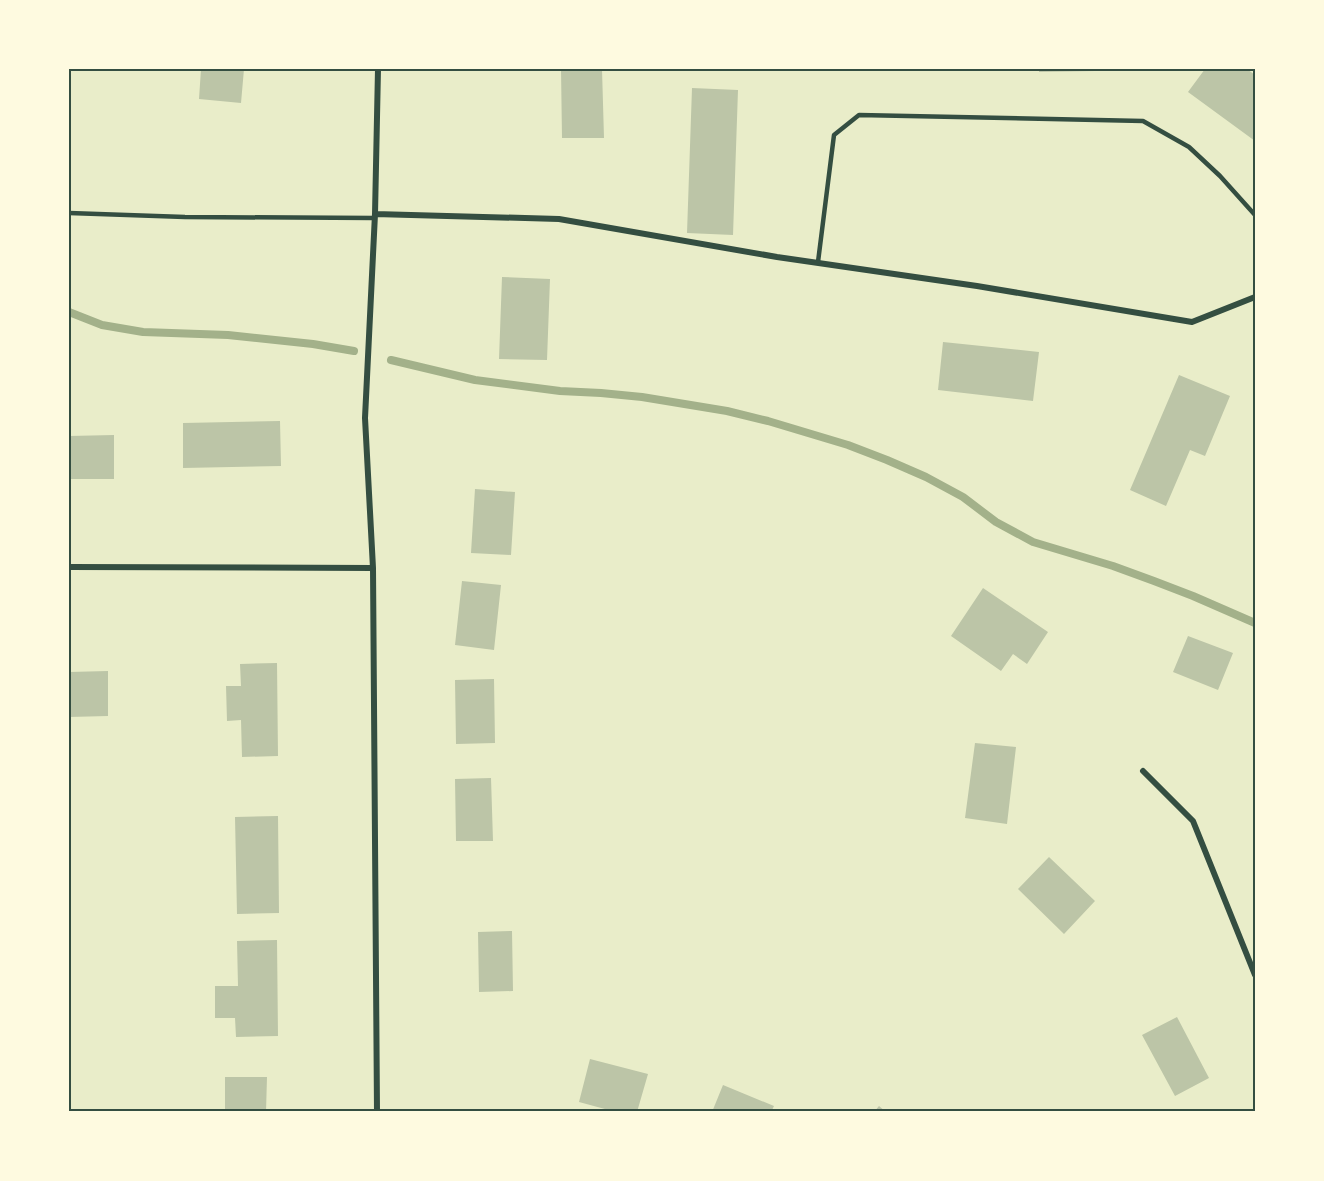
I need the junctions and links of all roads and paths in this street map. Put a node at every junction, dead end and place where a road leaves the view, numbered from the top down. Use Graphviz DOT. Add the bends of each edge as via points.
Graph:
graph roads {
  1 [pos="378,69"];
  2 [pos="69,213"];
  3 [pos="1255,215"];
  4 [pos="375,216"];
  5 [pos="818,262"];
  6 [pos="1255,297"];
  7 [pos="69,567"];
  8 [pos="373,568"];
  9 [pos="1143,771"];
  10 [pos="1255,975"];
  11 [pos="377,1112"];
  1 -- 4 [label="street"];
  2 -- 4 [label="lane" via="185,218"];
  3 -- 5 [label="lane" via="1189,147 1143,121 859,116 834,135"];
  4 -- 5 [label="street" via="559,219"];
  4 -- 8 [label="street" via="365,418"];
  5 -- 6 [label="street" via="1192,322"];
  7 -- 8 [label="street"];
  8 -- 11 [label="street"];
  9 -- 10 [label="street" via="1192,820"];
}
